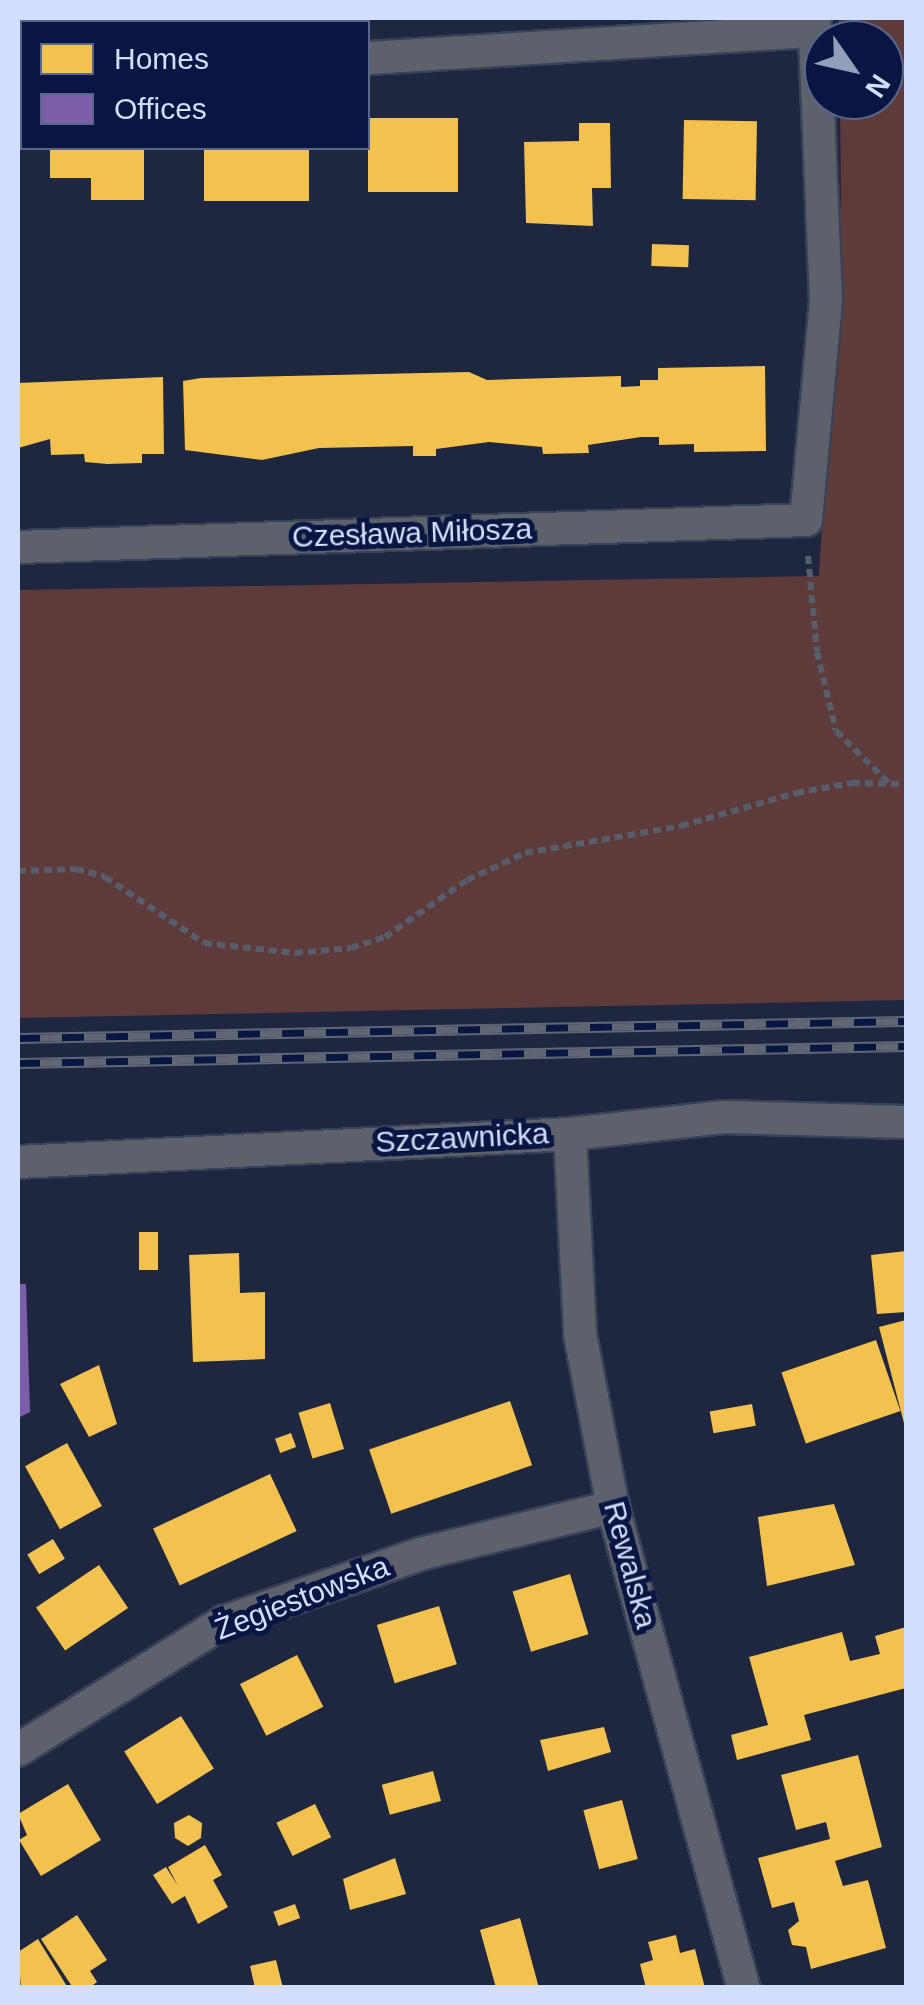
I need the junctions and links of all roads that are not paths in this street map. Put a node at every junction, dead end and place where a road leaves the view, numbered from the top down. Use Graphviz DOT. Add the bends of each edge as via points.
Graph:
graph roads {
  1 [pos="804,25"];
  2 [pos="370,58"];
  3 [pos="818,120"];
  4 [pos="18,547"];
  5 [pos="906,1122"];
  6 [pos="570,1134"];
  7 [pos="18,1162"];
  8 [pos="613,1508"];
  9 [pos="18,1750"];
  10 [pos="744,1988"];
  1 -- 2 [label="street"];
  3 -- 4 [label="street, Czesława Miłosza" via="826,300 806,520"];
  5 -- 6 [label="street, Szczawnicka" via="724,1118"];
  6 -- 7 [label="street, Szczawnicka"];
  6 -- 8 [label="street, Rewalska" via="580,1334"];
  8 -- 9 [label="street, Żegiestowska" via="420,1554 224,1622"];
  8 -- 10 [label="street, Rewalska"];
}
